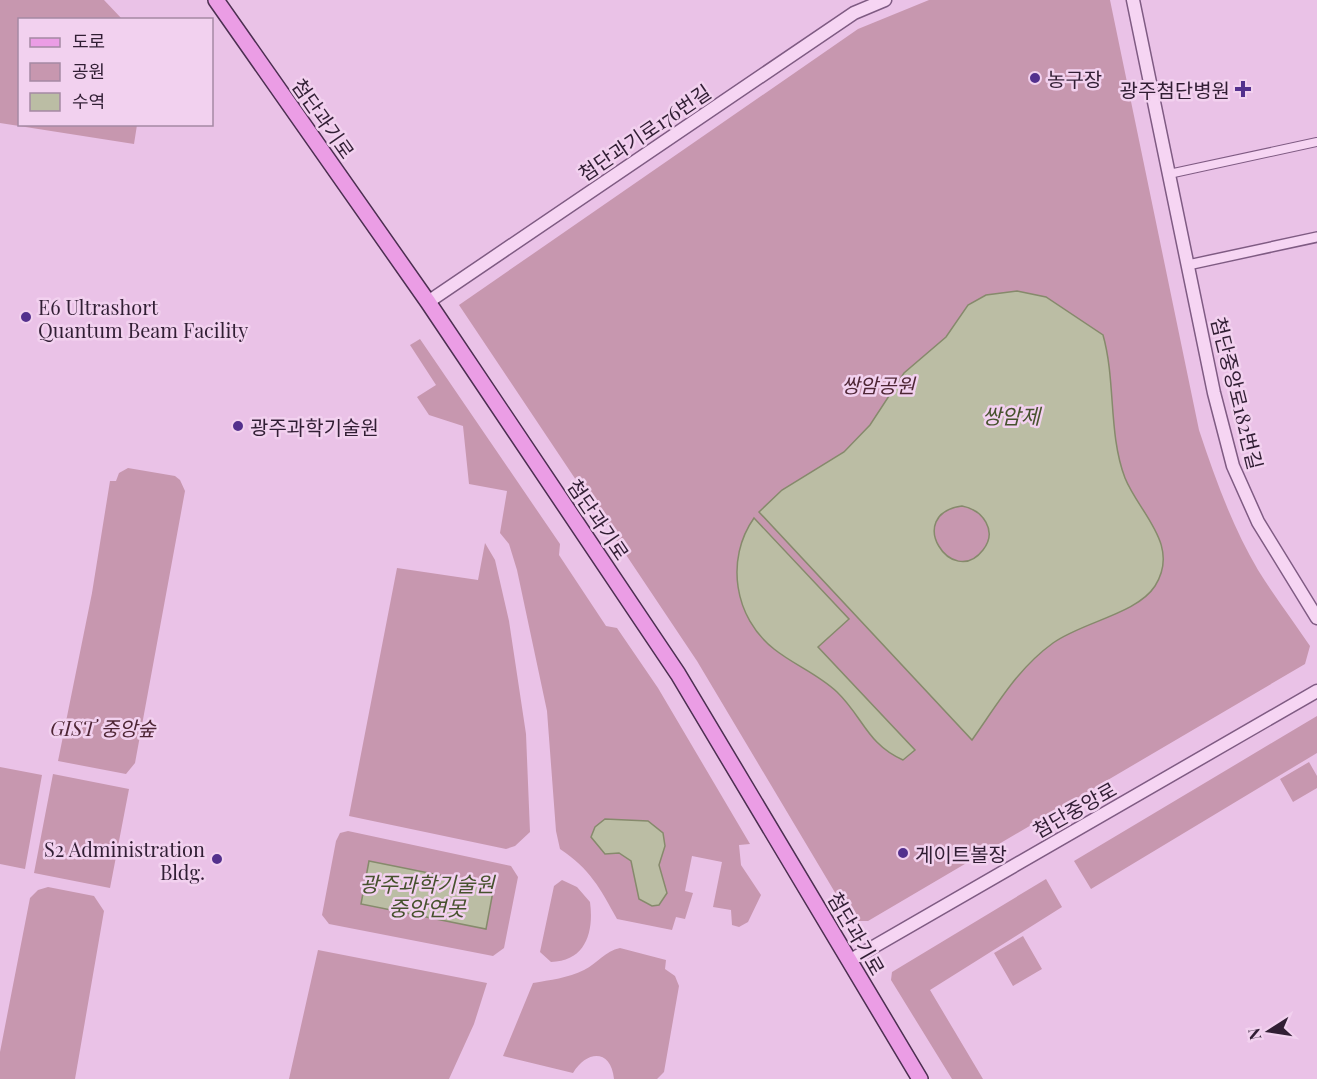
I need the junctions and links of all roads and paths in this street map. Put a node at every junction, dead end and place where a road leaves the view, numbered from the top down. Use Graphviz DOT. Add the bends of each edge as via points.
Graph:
graph roads {
  1 [pos="216,0"];
  2 [pos="885,0"];
  3 [pos="1133,0"];
  4 [pos="1317,142"];
  5 [pos="1169,174"];
  6 [pos="1317,237"];
  7 [pos="1188,265"];
  8 [pos="428,302"];
  9 [pos="1317,618"];
  10 [pos="1317,691"];
  11 [pos="849,961"];
  12 [pos="920,1079"];
  1 -- 8 [label="main road, 첨단과기로"];
  2 -- 8 [label="street, 첨단과기로176번길" via="854,13"];
  3 -- 5 [label="street, 첨단중앙로182번길"];
  4 -- 5 [label="street"];
  5 -- 7 [label="street, 첨단중앙로182번길"];
  6 -- 7 [label="street"];
  7 -- 9 [label="street, 첨단중앙로182번길" via="1233,466 1258,522"];
  8 -- 11 [label="main road, 첨단과기로" via="678,674"];
  10 -- 11 [label="street, 첨단중앙로"];
  11 -- 12 [label="main road, 첨단과기로"];
}
